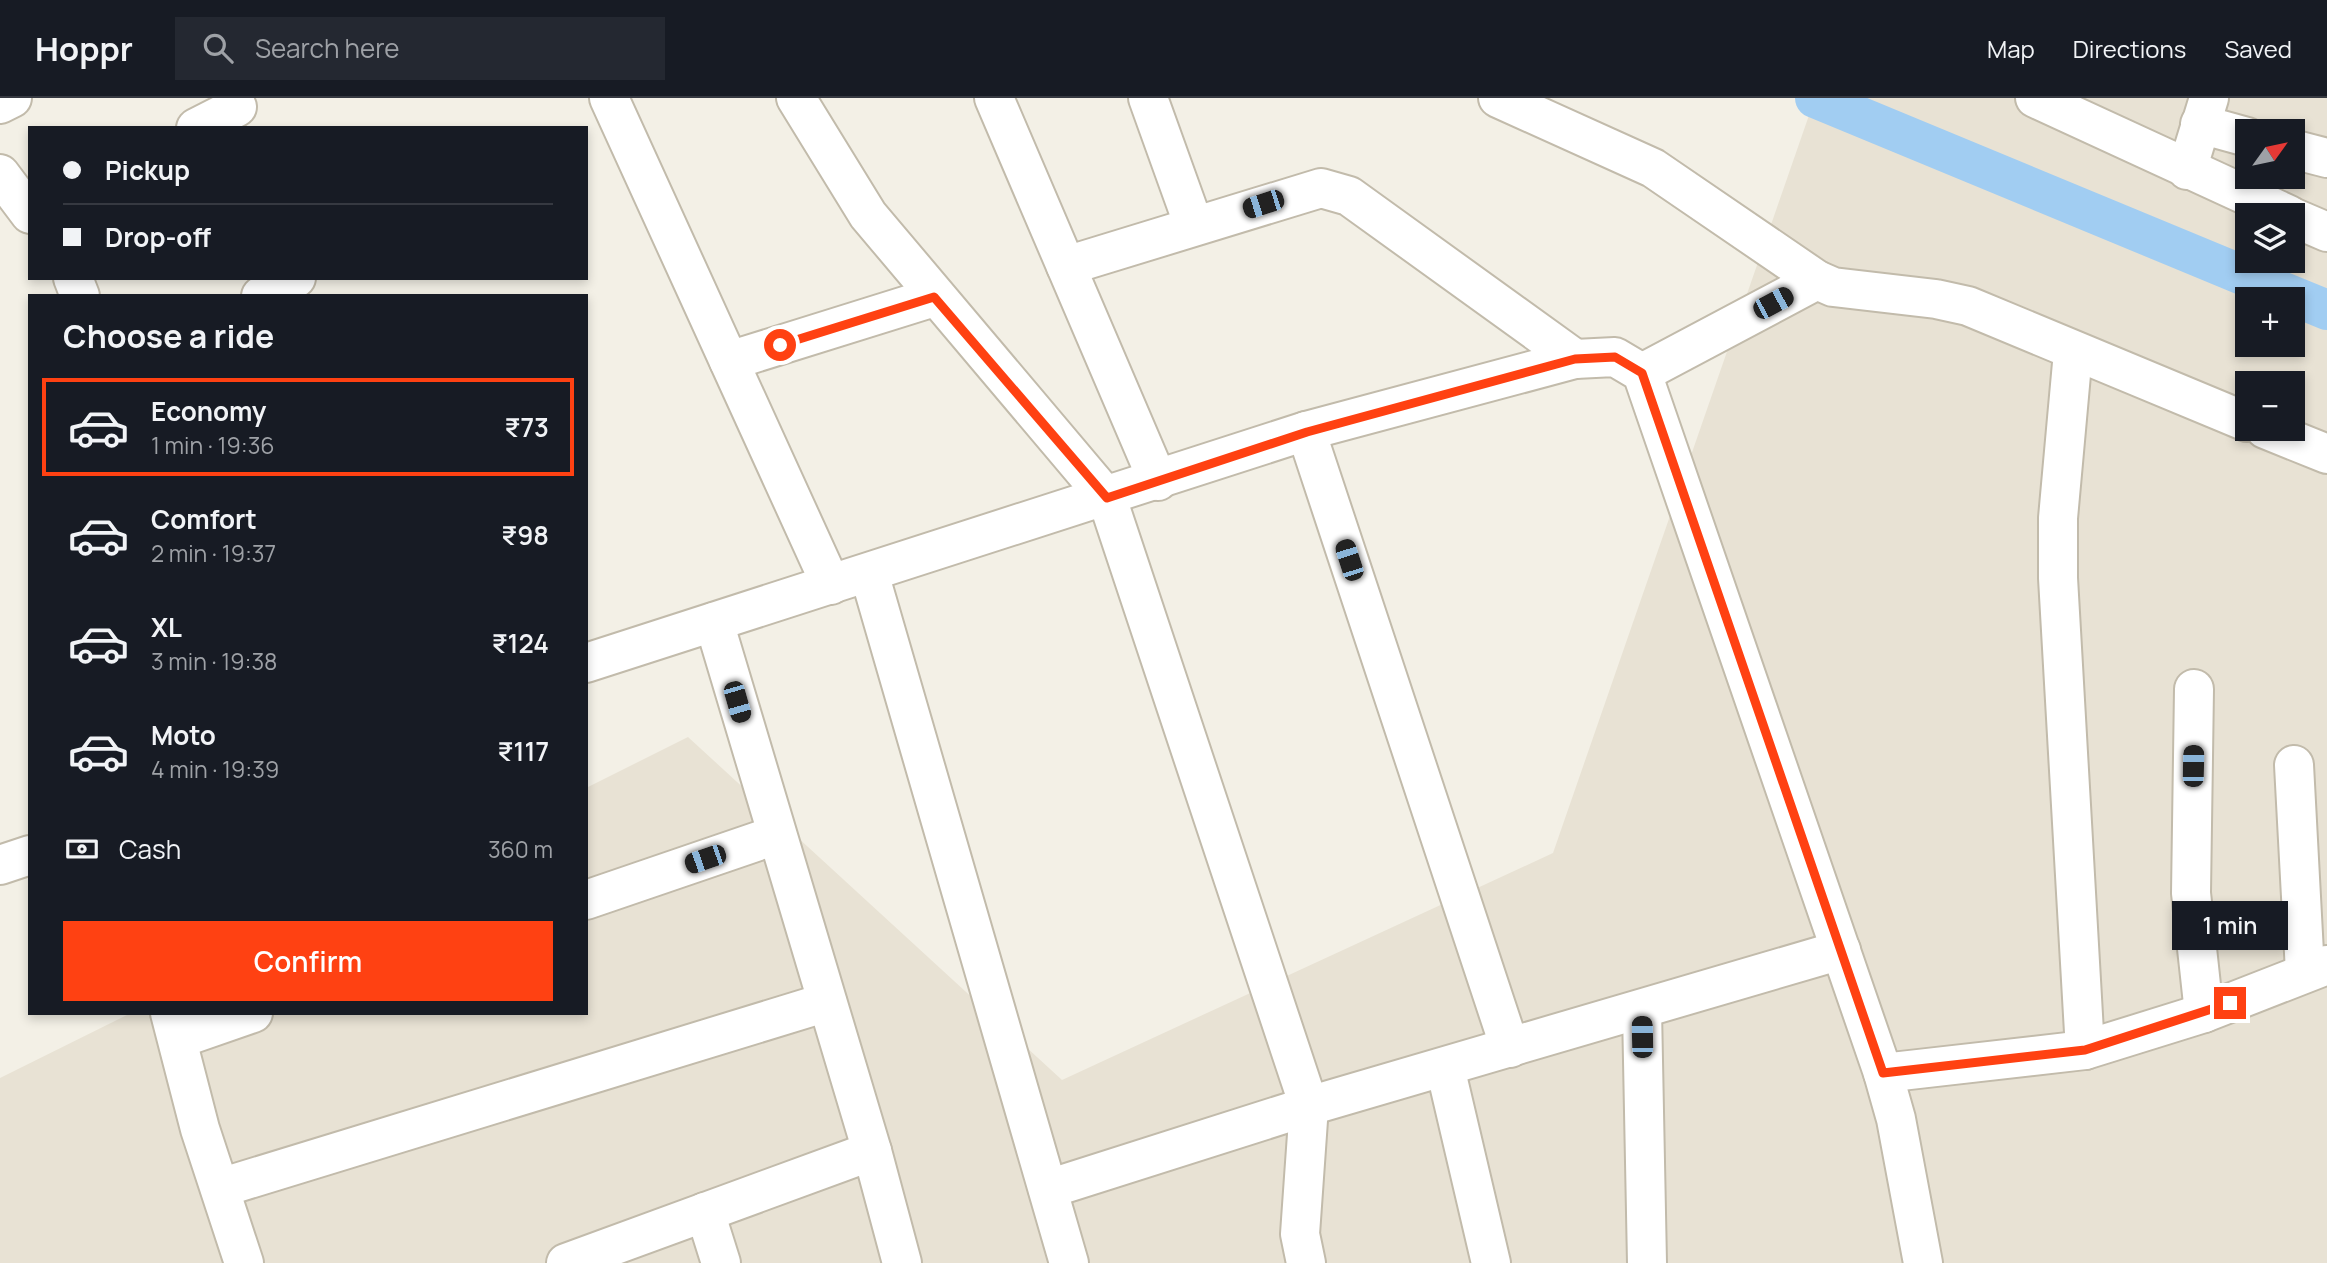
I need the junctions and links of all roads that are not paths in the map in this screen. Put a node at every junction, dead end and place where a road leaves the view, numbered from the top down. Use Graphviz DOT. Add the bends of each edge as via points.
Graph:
graph roads {
  1 [pos="12,98"];
  2 [pos="610,98"];
  3 [pos="796,98"];
  4 [pos="994,98"];
  5 [pos="1148,98"];
  6 [pos="1498,98"];
  7 [pos="2035,98"];
  8 [pos="0,104"];
  9 [pos="239,111"];
  10 [pos="2204,111"];
  11 [pos="200,126"];
  12 [pos="2235,129"];
  13 [pos="2305,152"];
  14 [pos="2327,158"];
  15 [pos="2187,170"];
  16 [pos="0,174"];
  17 [pos="2262,203"];
  18 [pos="28,211"];
  19 [pos="2305,222"];
  20 [pos="1195,226"];
  21 [pos="2327,232"];
  22 [pos="1066,266"];
  23 [pos="292,280"];
  24 [pos="1817,280"];
  25 [pos="265,294"];
  26 [pos="934,297"];
  27 [pos="2073,352"];
  28 [pos="1575,359"];
  29 [pos="729,361"];
  30 [pos="1642,373"];
  31 [pos="2235,417"];
  32 [pos="1307,432"];
  33 [pos="2295,441"];
  34 [pos="2327,454"];
  35 [pos="1158,481"];
  36 [pos="1107,498"];
  37 [pos="869,573"];
  38 [pos="831,585"];
  39 [pos="714,622"];
  40 [pos="588,662"];
  41 [pos="2194,689"];
  42 [pos="2294,765"];
  43 [pos="776,835"];
  44 [pos="28,856"];
  45 [pos="0,865"];
  46 [pos="588,899"];
  47 [pos="1841,950"];
  48 [pos="2316,968"];
  49 [pos="827,1002"];
  50 [pos="1642,1010"];
  51 [pos="2204,1013"];
  52 [pos="241,1015"];
  53 [pos="174,1026"];
  54 [pos="1510,1048"];
  55 [pos="2085,1050"];
  56 [pos="1445,1067"];
  57 [pos="1883,1073"];
  58 [pos="1309,1106"];
  59 [pos="872,1151"];
  60 [pos="220,1188"];
  61 [pos="1048,1189"];
  62 [pos="705,1212"];
  63 [pos="1636,1259"];
  64 [pos="244,1263"];
  65 [pos="566,1263"];
  66 [pos="721,1263"];
  67 [pos="902,1263"];
  68 [pos="1069,1263"];
  69 [pos="1306,1263"];
  70 [pos="1490,1263"];
  71 [pos="1923,1263"];
  1 -- 8 [label="street"];
  2 -- 29 [label="street"];
  3 -- 26 [label="street" via="868,215"];
  4 -- 22 [label="street"];
  5 -- 20 [label="street"];
  6 -- 24 [label="street" via="1653,168"];
  7 -- 15 [label="street"];
  9 -- 11 [label="street"];
  10 -- 12 [label="street"];
  10 -- 15 [label="street"];
  13 -- 14 [label="street"];
  15 -- 17 [label="street"];
  16 -- 18 [label="street"];
  19 -- 21 [label="street"];
  20 -- 22 [label="street"];
  20 -- 28 [label="street" via="1308,190 1335,191 1349,196"];
  22 -- 35 [label="street"];
  23 -- 25 [label="street"];
  24 -- 27 [label="street" via="1833,287 1951,301"];
  24 -- 30 [label="street"];
  26 -- 29 [label="street"];
  26 -- 36 [label="street"];
  27 -- 31 [label="street"];
  27 -- 55 [label="street" via="2058,519 2058,578"];
  28 -- 30 [label="street" via="1615,357"];
  28 -- 32 [label="street"];
  29 -- 38 [label="street"];
  30 -- 47 [label="street"];
  32 -- 35 [label="street"];
  32 -- 54 [label="street"];
  33 -- 34 [label="street"];
  35 -- 36 [label="street"];
  36 -- 37 [label="street"];
  36 -- 58 [label="street"];
  37 -- 38 [label="street"];
  37 -- 61 [label="street"];
  38 -- 39 [label="street"];
  39 -- 40 [label="street"];
  39 -- 43 [label="street"];
  41 -- 51 [label="street" via="2191,893"];
  42 -- 48 [label="street"];
  43 -- 46 [label="street"];
  43 -- 49 [label="street"];
  44 -- 45 [label="street"];
  47 -- 50 [label="street"];
  47 -- 57 [label="street"];
  48 -- 51 [label="street"];
  49 -- 59 [label="street"];
  49 -- 60 [label="street"];
  50 -- 54 [label="street"];
  50 -- 63 [label="street"];
  51 -- 55 [label="street"];
  52 -- 53 [label="street"];
  53 -- 60 [label="street"];
  54 -- 56 [label="street"];
  55 -- 57 [label="street"];
  56 -- 58 [label="street"];
  56 -- 70 [label="street"];
  57 -- 71 [label="street"];
  58 -- 61 [label="street"];
  58 -- 69 [label="street" via="1300,1234"];
  59 -- 62 [label="street"];
  59 -- 67 [label="street"];
  60 -- 64 [label="street"];
  61 -- 68 [label="street"];
  62 -- 65 [label="street"];
  62 -- 66 [label="street"];
}
